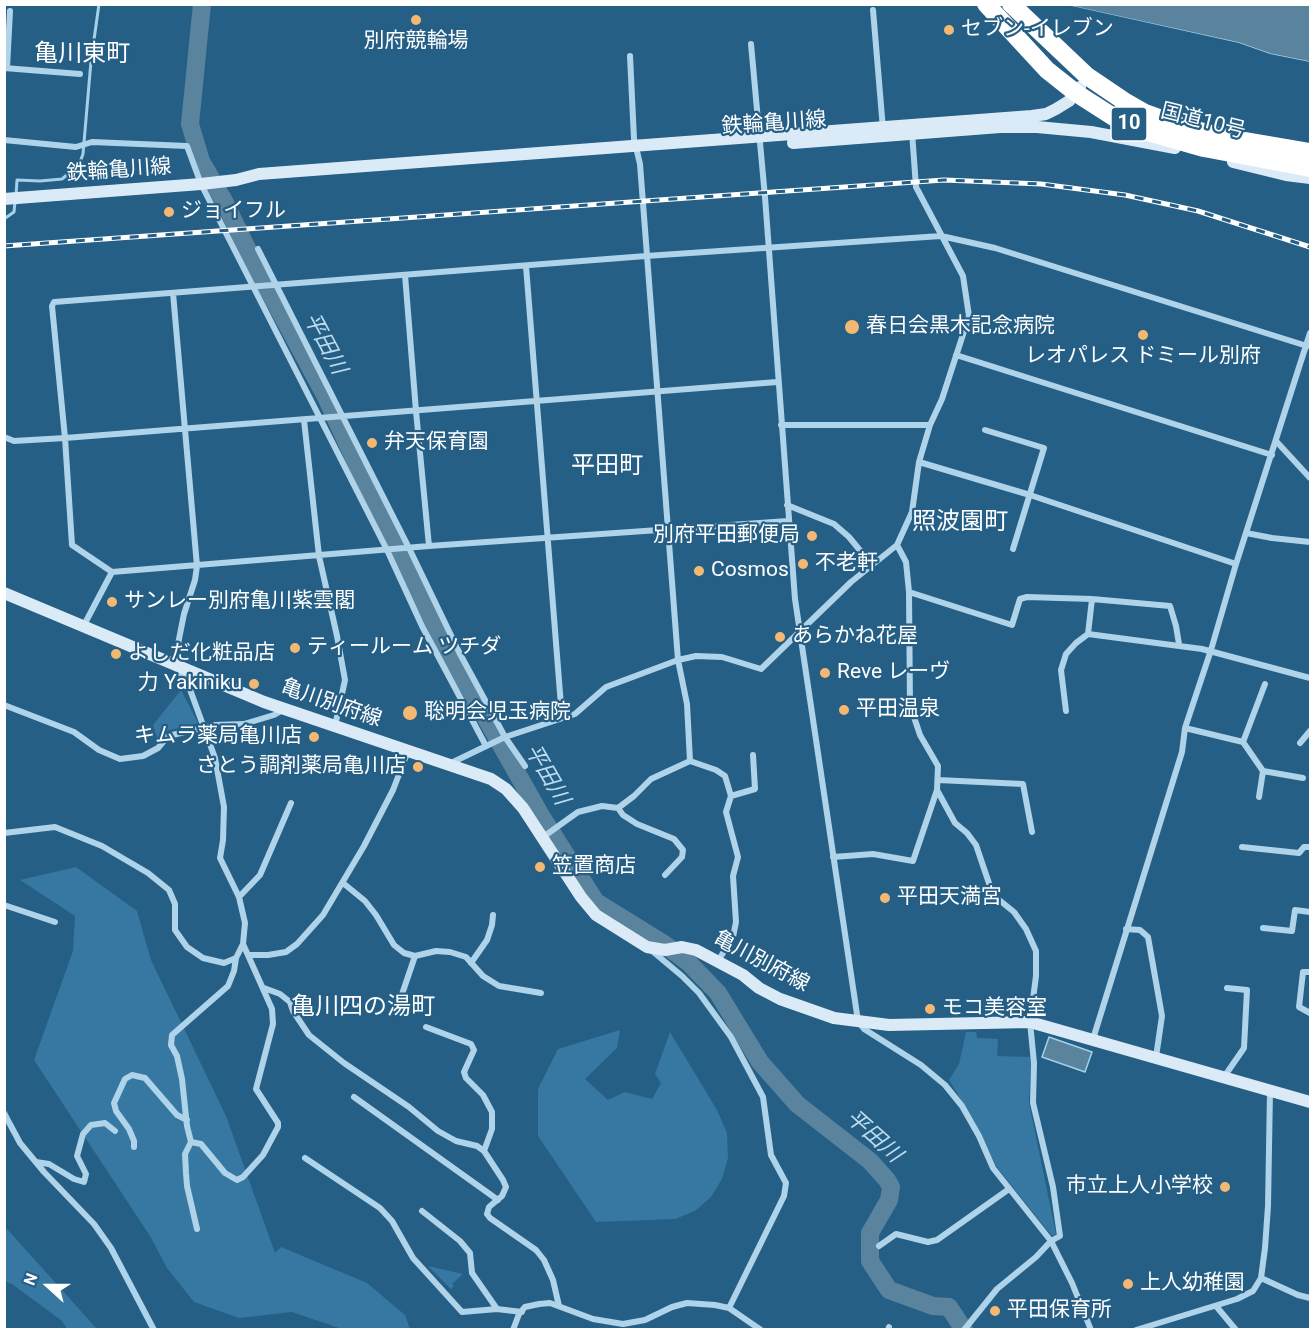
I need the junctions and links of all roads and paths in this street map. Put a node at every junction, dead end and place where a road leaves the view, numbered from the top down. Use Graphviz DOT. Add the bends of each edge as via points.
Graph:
graph roads {
  1 [pos="986,4"];
  2 [pos="1011,4"];
  3 [pos="873,10"];
  4 [pos="10,11"];
  5 [pos="751,44"];
  6 [pos="630,56"];
  7 [pos="5,68"];
  8 [pos="81,74"];
  9 [pos="1087,76"];
  10 [pos="1076,93"];
  11 [pos="912,130"];
  12 [pos="883,132"];
  13 [pos="4,141"];
  14 [pos="759,141"];
  15 [pos="637,150"];
  16 [pos="1311,152"];
  17 [pos="1311,168"];
  18 [pos="1311,178"];
  19 [pos="203,184"];
  20 [pos="13,199"];
  21 [pos="941,236"];
  22 [pos="767,248"];
  23 [pos="258,249"];
  24 [pos="646,256"];
  25 [pos="526,266"];
  26 [pos="405,276"];
  27 [pos="276,285"];
  28 [pos="253,287"];
  29 [pos="173,293"];
  30 [pos="1311,333"];
  31 [pos="1306,346"];
  32 [pos="956,355"];
  33 [pos="777,382"];
  34 [pos="657,392"];
  35 [pos="537,402"];
  36 [pos="416,411"];
  37 [pos="341,416"];
  38 [pos="320,418"];
  39 [pos="304,420"];
  40 [pos="781,425"];
  41 [pos="930,425"];
  42 [pos="184,428"];
  43 [pos="985,430"];
  44 [pos="4,437"];
  45 [pos="65,438"];
  46 [pos="1276,441"];
  47 [pos="1272,454"];
  48 [pos="919,462"];
  49 [pos="1311,478"];
  50 [pos="1030,495"];
  51 [pos="787,505"];
  52 [pos="788,521"];
  53 [pos="668,530"];
  54 [pos="1246,533"];
  55 [pos="548,538"];
  56 [pos="1311,542"];
  57 [pos="897,545"];
  58 [pos="429,546"];
  59 [pos="410,548"];
  60 [pos="1013,549"];
  61 [pos="387,550"];
  62 [pos="319,556"];
  63 [pos="1236,564"];
  64 [pos="872,565"];
  65 [pos="197,566"];
  66 [pos="112,572"];
  67 [pos="909,592"];
  68 [pos="4,593"];
  69 [pos="1092,599"];
  70 [pos="83,627"];
  71 [pos="798,632"];
  72 [pos="1088,634"];
  73 [pos="1179,644"];
  74 [pos="1211,651"];
  75 [pos="678,660"];
  76 [pos="174,664"];
  77 [pos="1311,678"];
  78 [pos="1265,684"];
  79 [pos="4,705"];
  80 [pos="285,709"];
  81 [pos="1066,711"];
  82 [pos="562,718"];
  83 [pos="335,726"];
  84 [pos="205,727"];
  85 [pos="1185,728"];
  86 [pos="1311,731"];
  87 [pos="505,737"];
  88 [pos="1243,742"];
  89 [pos="1300,743"];
  90 [pos="489,745"];
  91 [pos="408,751"];
  92 [pos="753,755"];
  93 [pos="690,761"];
  94 [pos="450,764"];
  95 [pos="525,766"];
  96 [pos="1263,771"];
  97 [pos="1303,778"];
  98 [pos="938,780"];
  99 [pos="937,790"];
  100 [pos="731,796"];
  101 [pos="1259,797"];
  102 [pos="291,803"];
  103 [pos="618,808"];
  104 [pos="1032,832"];
  105 [pos="4,833"];
  106 [pos="545,835"];
  107 [pos="1242,847"];
  108 [pos="1311,847"];
  109 [pos="833,857"];
  110 [pos="665,875"];
  111 [pos="343,883"];
  112 [pos="239,897"];
  113 [pos="4,905"];
  114 [pos="1311,912"];
  115 [pos="493,915"];
  116 [pos="55,922"];
  117 [pos="1263,928"];
  118 [pos="1126,929"];
  119 [pos="243,944"];
  120 [pos="647,947"];
  121 [pos="249,954"];
  122 [pos="415,956"];
  123 [pos="236,958"];
  124 [pos="718,961"];
  125 [pos="471,963"];
  126 [pos="1311,972"];
  127 [pos="264,988"];
  128 [pos="1227,988"];
  129 [pos="541,993"];
  130 [pos="396,1012"];
  131 [pos="1311,1013"];
  132 [pos="858,1021"];
  133 [pos="1030,1022"];
  134 [pos="426,1027"];
  135 [pos="1092,1039"];
  136 [pos="1156,1057"];
  137 [pos="1223,1078"];
  138 [pos="1270,1091"];
  139 [pos="354,1097"];
  140 [pos="1311,1102"];
  141 [pos="4,1113"];
  142 [pos="187,1120"];
  143 [pos="115,1131"];
  144 [pos="191,1142"];
  145 [pos="134,1147"];
  146 [pos="484,1151"];
  147 [pos="304,1158"];
  148 [pos="36,1162"];
  149 [pos="1009,1189"];
  150 [pos="498,1200"];
  151 [pos="422,1211"];
  152 [pos="197,1229"];
  153 [pos="1051,1241"];
  154 [pos="879,1246"];
  155 [pos="1261,1278"];
  156 [pos="1311,1298"];
  157 [pos="559,1306"];
  158 [pos="1216,1306"];
  159 [pos="729,1308"];
  160 [pos="497,1310"];
  161 [pos="522,1311"];
  162 [pos="154,1329"];
  163 [pos="513,1329"];
  164 [pos="761,1329"];
  165 [pos="964,1329"];
  166 [pos="1091,1329"];
  167 [pos="1136,1329"];
  168 [pos="1236,1329"];
  1 -- 10 [label="highway, 国道10号 / 10" via="1047,70"];
  2 -- 9 [label="highway, 国道10号 / 10"];
  3 -- 12 [label="street"];
  4 -- 7 [label="street"];
  5 -- 14 [label="street"];
  6 -- 15 [label="street"];
  7 -- 8 [label="street"];
  9 -- 10 [label="main road, 鉄輪亀川線"];
  9 -- 16 [label="highway, 国道10号 / 10" via="1138,109 1180,126"];
  10 -- 11 [label="main road, 鉄輪亀川線" via="1046,114"];
  10 -- 17 [label="highway, 国道10号 / 10" via="1141,130 1204,148"];
  11 -- 12 [label="main road, 鉄輪亀川線"];
  11 -- 18 [label="main road, 鉄輪亀川線" via="1061,128 1143,141"];
  11 -- 21 [label="street" via="916,188"];
  12 -- 14 [label="main road, 鉄輪亀川線"];
  13 -- 19 [label="street" via="76,147 92,142 187,146"];
  14 -- 15 [label="main road, 鉄輪亀川線"];
  14 -- 22 [label="street"];
  15 -- 19 [label="main road, 鉄輪亀川線"];
  15 -- 24 [label="street"];
  19 -- 20 [label="main road, 鉄輪亀川線"];
  19 -- 28 [label="street"];
  21 -- 22 [label="street"];
  21 -- 31 [label="street" via="995,248"];
  21 -- 32 [label="street" via="963,276 969,316"];
  22 -- 24 [label="street"];
  22 -- 33 [label="street"];
  23 -- 27 [label="street"];
  24 -- 25 [label="street"];
  24 -- 34 [label="street"];
  25 -- 26 [label="street"];
  25 -- 35 [label="street"];
  26 -- 27 [label="street"];
  26 -- 36 [label="street"];
  27 -- 28 [label="street"];
  27 -- 37 [label="street"];
  28 -- 29 [label="street"];
  28 -- 38 [label="street"];
  29 -- 42 [label="street"];
  29 -- 45 [label="street" via="54,302"];
  30 -- 31 [label="street"];
  31 -- 46 [label="street"];
  32 -- 41 [label="street"];
  32 -- 47 [label="street"];
  33 -- 34 [label="street"];
  33 -- 40 [label="street"];
  34 -- 35 [label="street"];
  34 -- 53 [label="street"];
  35 -- 36 [label="street"];
  35 -- 55 [label="street"];
  36 -- 37 [label="street"];
  36 -- 58 [label="street"];
  37 -- 38 [label="street"];
  37 -- 59 [label="street"];
  38 -- 39 [label="street"];
  38 -- 61 [label="street"];
  39 -- 42 [label="street"];
  39 -- 62 [label="street"];
  40 -- 41 [label="street"];
  40 -- 51 [label="street"];
  41 -- 48 [label="street"];
  42 -- 45 [label="street"];
  42 -- 65 [label="street"];
  43 -- 50 [label="street" via="1044,448"];
  44 -- 45 [label="street" via="14,441"];
  45 -- 66 [label="street" via="72,545"];
  46 -- 47 [label="street"];
  46 -- 49 [label="street"];
  47 -- 54 [label="street"];
  48 -- 50 [label="street"];
  48 -- 57 [label="street" via="912,512"];
  50 -- 60 [label="street"];
  50 -- 63 [label="street"];
  51 -- 52 [label="street"];
  51 -- 64 [label="street" via="834,524"];
  52 -- 53 [label="street"];
  52 -- 71 [label="street"];
  53 -- 55 [label="street"];
  53 -- 75 [label="street"];
  54 -- 56 [label="street"];
  54 -- 63 [label="street"];
  55 -- 58 [label="street"];
  55 -- 82 [label="street"];
  57 -- 64 [label="street"];
  57 -- 67 [label="street" via="906,562"];
  58 -- 59 [label="street"];
  59 -- 61 [label="street"];
  59 -- 87 [label="street"];
  61 -- 62 [label="street"];
  61 -- 90 [label="street" via="422,626"];
  62 -- 65 [label="street"];
  62 -- 83 [label="street" via="345,680"];
  63 -- 74 [label="street"];
  64 -- 71 [label="street"];
  65 -- 66 [label="street"];
  65 -- 76 [label="street"];
  66 -- 70 [label="street"];
  67 -- 69 [label="street" via="1012,626 1020,599"];
  67 -- 98 [label="street" via="910,705 920,735 938,766"];
  68 -- 70 [label="main road, 亀川別府線"];
  69 -- 72 [label="street"];
  69 -- 73 [label="street" via="1170,606"];
  70 -- 76 [label="main road, 亀川別府線"];
  71 -- 75 [label="street" via="761,669 722,657"];
  71 -- 109 [label="street"];
  72 -- 73 [label="street"];
  72 -- 81 [label="street" via="1066,654 1061,670"];
  73 -- 74 [label="street"];
  74 -- 77 [label="street"];
  74 -- 85 [label="street"];
  75 -- 82 [label="street" via="606,687 575,714"];
  75 -- 93 [label="street" via="687,704"];
  76 -- 80 [label="main road, 亀川別府線"];
  76 -- 84 [label="street" via="188,684"];
  78 -- 88 [label="street"];
  79 -- 84 [label="street" via="74,732 120,759 143,756 158,748 168,736"];
  80 -- 83 [label="main road, 亀川別府線"];
  80 -- 84 [label="street" via="244,724"];
  82 -- 87 [label="street"];
  83 -- 91 [label="main road, 亀川別府線"];
  84 -- 112 [label="street" via="224,807 220,858"];
  85 -- 88 [label="street"];
  85 -- 118 [label="street" via="1182,752"];
  86 -- 89 [label="street"];
  87 -- 90 [label="street"];
  87 -- 95 [label="street"];
  88 -- 96 [label="street"];
  90 -- 94 [label="street"];
  91 -- 94 [label="main road, 亀川別府線"];
  91 -- 111 [label="street" via="393,790"];
  92 -- 100 [label="street" via="755,789"];
  93 -- 100 [label="street" via="725,776"];
  93 -- 103 [label="street" via="651,779"];
  94 -- 106 [label="main road, 亀川別府線" via="491,779 506,789"];
  96 -- 97 [label="street"];
  96 -- 101 [label="street"];
  98 -- 99 [label="street"];
  98 -- 104 [label="street" via="1023,784"];
  99 -- 109 [label="street" via="913,861 873,854"];
  99 -- 133 [label="street" via="955,823 976,845 993,895 1014,912 1036,951"];
  100 -- 124 [label="street" via="726,812 738,857 733,876 736,922 733,937"];
  102 -- 112 [label="street" via="260,875"];
  103 -- 106 [label="street" via="602,806 578,812"];
  103 -- 110 [label="street" via="637,824 674,839 682,850 682,857"];
  105 -- 123 [label="street" via="55,826 102,846 170,890 176,930 187,947 204,958 224,963"];
  106 -- 120 [label="main road, 亀川別府線" via="596,915"];
  107 -- 108 [label="street" via="1299,853 1304,847"];
  109 -- 132 [label="street"];
  111 -- 121 [label="street" via="323,915 297,944 286,952"];
  111 -- 122 [label="street" via="365,900 394,945"];
  112 -- 119 [label="street" via="245,923"];
  113 -- 116 [label="street"];
  114 -- 117 [label="street" via="1295,910 1292,931"];
  115 -- 125 [label="street" via="487,940"];
  118 -- 135 [label="street"];
  118 -- 136 [label="street" via="1140,930 1148,937 1162,1016"];
  119 -- 121 [label="street"];
  119 -- 123 [label="street"];
  120 -- 124 [label="main road, 亀川別府線" via="682,947"];
  120 -- 159 [label="street" via="699,993 730,1037 763,1097 771,1155 786,1183 784,1196"];
  121 -- 127 [label="street"];
  122 -- 125 [label="street" via="450,952"];
  122 -- 130 [label="street"];
  123 -- 142 [label="street" via="228,986 172,1035"];
  124 -- 132 [label="main road, 亀川別府線" via="780,999 834,1018"];
  125 -- 129 [label="street" via="499,986"];
  126 -- 131 [label="street" via="1303,972 1299,1007"];
  127 -- 144 [label="street" via="273,1024 256,1089 278,1127 262,1155 237,1180 225,1173 201,1144"];
  127 -- 146 [label="street" via="290,1002 309,1035 344,1063 438,1131"];
  128 -- 137 [label="street" via="1247,990 1244,1048"];
  132 -- 133 [label="main road, 亀川別府線" via="889,1025"];
  132 -- 149 [label="street" via="945,1084 962,1106 993,1168"];
  133 -- 135 [label="main road, 亀川別府線"];
  133 -- 153 [label="street" via="1033,1103 1053,1186 1060,1236"];
  134 -- 146 [label="street" via="471,1044 474,1050 464,1072 492,1112 492,1129"];
  135 -- 136 [label="main road, 亀川別府線"];
  136 -- 137 [label="main road, 亀川別府線"];
  137 -- 138 [label="main road, 亀川別府線"];
  138 -- 140 [label="main road, 亀川別府線"];
  138 -- 155 [label="street" via="1268,1206"];
  139 -- 150 [label="street"];
  141 -- 148 [label="street" via="20,1143"];
  142 -- 144 [label="street"];
  142 -- 145 [label="street" via="177,1115 145,1078 132,1075 125,1080 114,1103"];
  143 -- 148 [label="street" via="105,1123 91,1125 83,1134 77,1156 86,1174 84,1182 50,1164"];
  144 -- 152 [label="street" via="185,1154 186,1180"];
  146 -- 150 [label="street" via="506,1188"];
  147 -- 160 [label="street" via="380,1208 392,1221 412,1258 462,1312"];
  148 -- 162 [label="street" via="111,1248"];
  149 -- 153 [label="street"];
  149 -- 154 [label="street" via="937,1240 928,1242 896,1234"];
  150 -- 157 [label="street" via="487,1214 544,1260"];
  151 -- 160 [label="street" via="460,1240 470,1253 472,1273"];
  153 -- 165 [label="street" via="997,1289"];
  153 -- 166 [label="street"];
  155 -- 156 [label="street"];
  155 -- 158 [label="street" via="1253,1291"];
  157 -- 159 [label="street" via="593,1319 623,1324 645,1320 687,1303"];
  157 -- 161 [label="street" via="539,1304"];
  158 -- 167 [label="street"];
  158 -- 168 [label="street"];
  159 -- 164 [label="street"];
  160 -- 161 [label="street"];
  161 -- 163 [label="street"];
}
